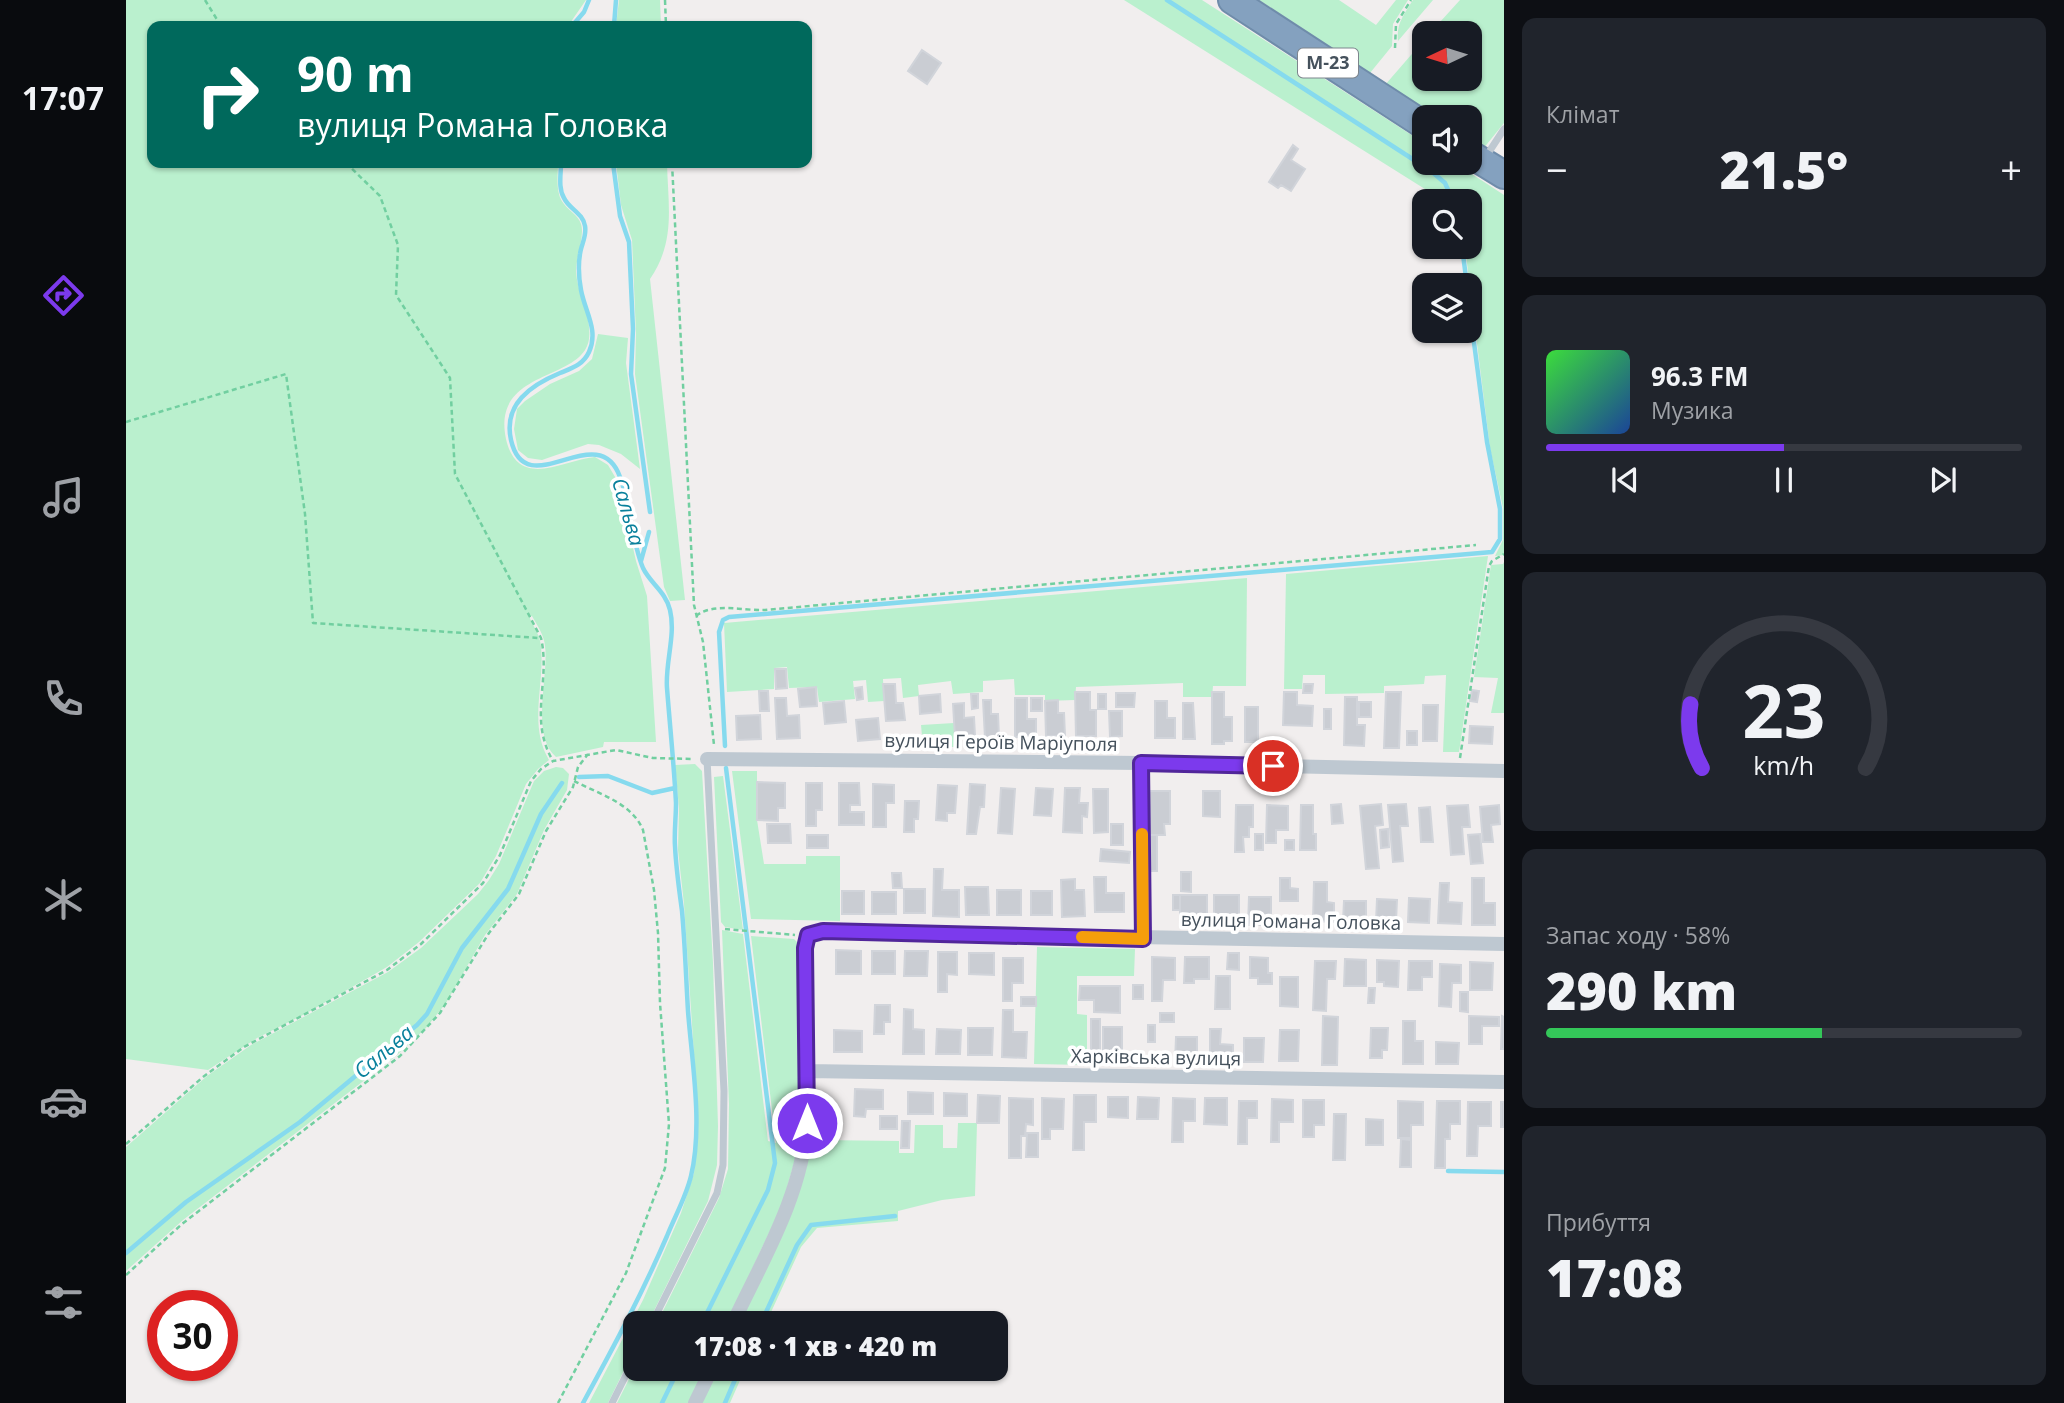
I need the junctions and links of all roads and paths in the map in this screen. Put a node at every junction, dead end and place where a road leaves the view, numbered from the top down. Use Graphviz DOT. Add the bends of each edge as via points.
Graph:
graph roads {
  1 [pos="205,0"];
  2 [pos="665,0"];
  3 [pos="1232,0"];
  4 [pos="1411,0"];
  5 [pos="218,21"];
  6 [pos="666,21"];
  7 [pos="1395,48"];
  8 [pos="1412,117"];
  9 [pos="1504,129"];
  10 [pos="1485,164"];
  11 [pos="351,168"];
  12 [pos="672,168"];
  13 [pos="126,422"];
  14 [pos="1476,545"];
  15 [pos="1504,554"];
  16 [pos="696,616"];
  17 [pos="541,638"];
  18 [pos="588,754"];
  19 [pos="711,759"];
  20 [pos="553,761"];
  21 [pos="1141,763"];
  22 [pos="1458,770"];
  23 [pos="1504,771"];
  24 [pos="575,782"];
  25 [pos="737,931"];
  26 [pos="808,935"];
  27 [pos="1143,939"];
  28 [pos="1504,944"];
  29 [pos="807,1071"];
  30 [pos="1504,1082"];
  31 [pos="126,1144"];
  32 [pos="126,1275"];
  33 [pos="658,1311"];
  34 [pos="739,1311"];
  35 [pos="623,1381"];
  36 [pos="706,1381"];
  37 [pos="558,1403"];
  38 [pos="612,1403"];
  39 [pos="695,1403"];
  1 -- 5 [label="path"];
  2 -- 6 [label="path"];
  3 -- 8 [label="highway, М-23"];
  4 -- 7 [label="path" via="1396,24"];
  9 -- 10 [label="lane"];
  11 -- 17 [label="path" via="380,196 398,245 396,295 450,378 456,474"];
  12 -- 16 [label="path"];
  13 -- 17 [label="path" via="286,374 305,514 313,623"];
  14 -- 16 [label="path" via="765,610 706,609"];
  15 -- 22 [label="path" via="1489,566"];
  16 -- 19 [label="path" via="703,642"];
  17 -- 20 [label="path" via="541,734"];
  18 -- 19 [label="path" via="624,750 664,759"];
  18 -- 20 [label="path"];
  18 -- 24 [label="path" via="578,767"];
  19 -- 21 [label="street, вулиця Героїв Маріуполя"];
  19 -- 33 [label="lane" via="723,1165 717,1192"];
  20 -- 31 [label="path" via="531,781 483,883 421,944 387,970 244,1047"];
  21 -- 22 [label="street, вулиця Героїв Маріуполя"];
  21 -- 27 [label="lane"];
  22 -- 23 [label="street, вулиця Героїв Маріуполя"];
  24 -- 32 [label="path" via="542,839 519,894 431,1025 400,1056 182,1224"];
  24 -- 37 [label="path" via="628,808 643,830 656,908 669,1124 665,1168 631,1261"];
  25 -- 26 [label="path"];
  26 -- 27 [label="street, вулиця Романа Головка" via="823,931"];
  26 -- 29 [label="street"];
  27 -- 28 [label="street, вулиця Романа Головка"];
  29 -- 30 [label="street, Харківська вулиця"];
  29 -- 34 [label="street" via="807,1131 793,1194"];
  35 -- 38 [label="lane"];
  36 -- 39 [label="street"];
}
